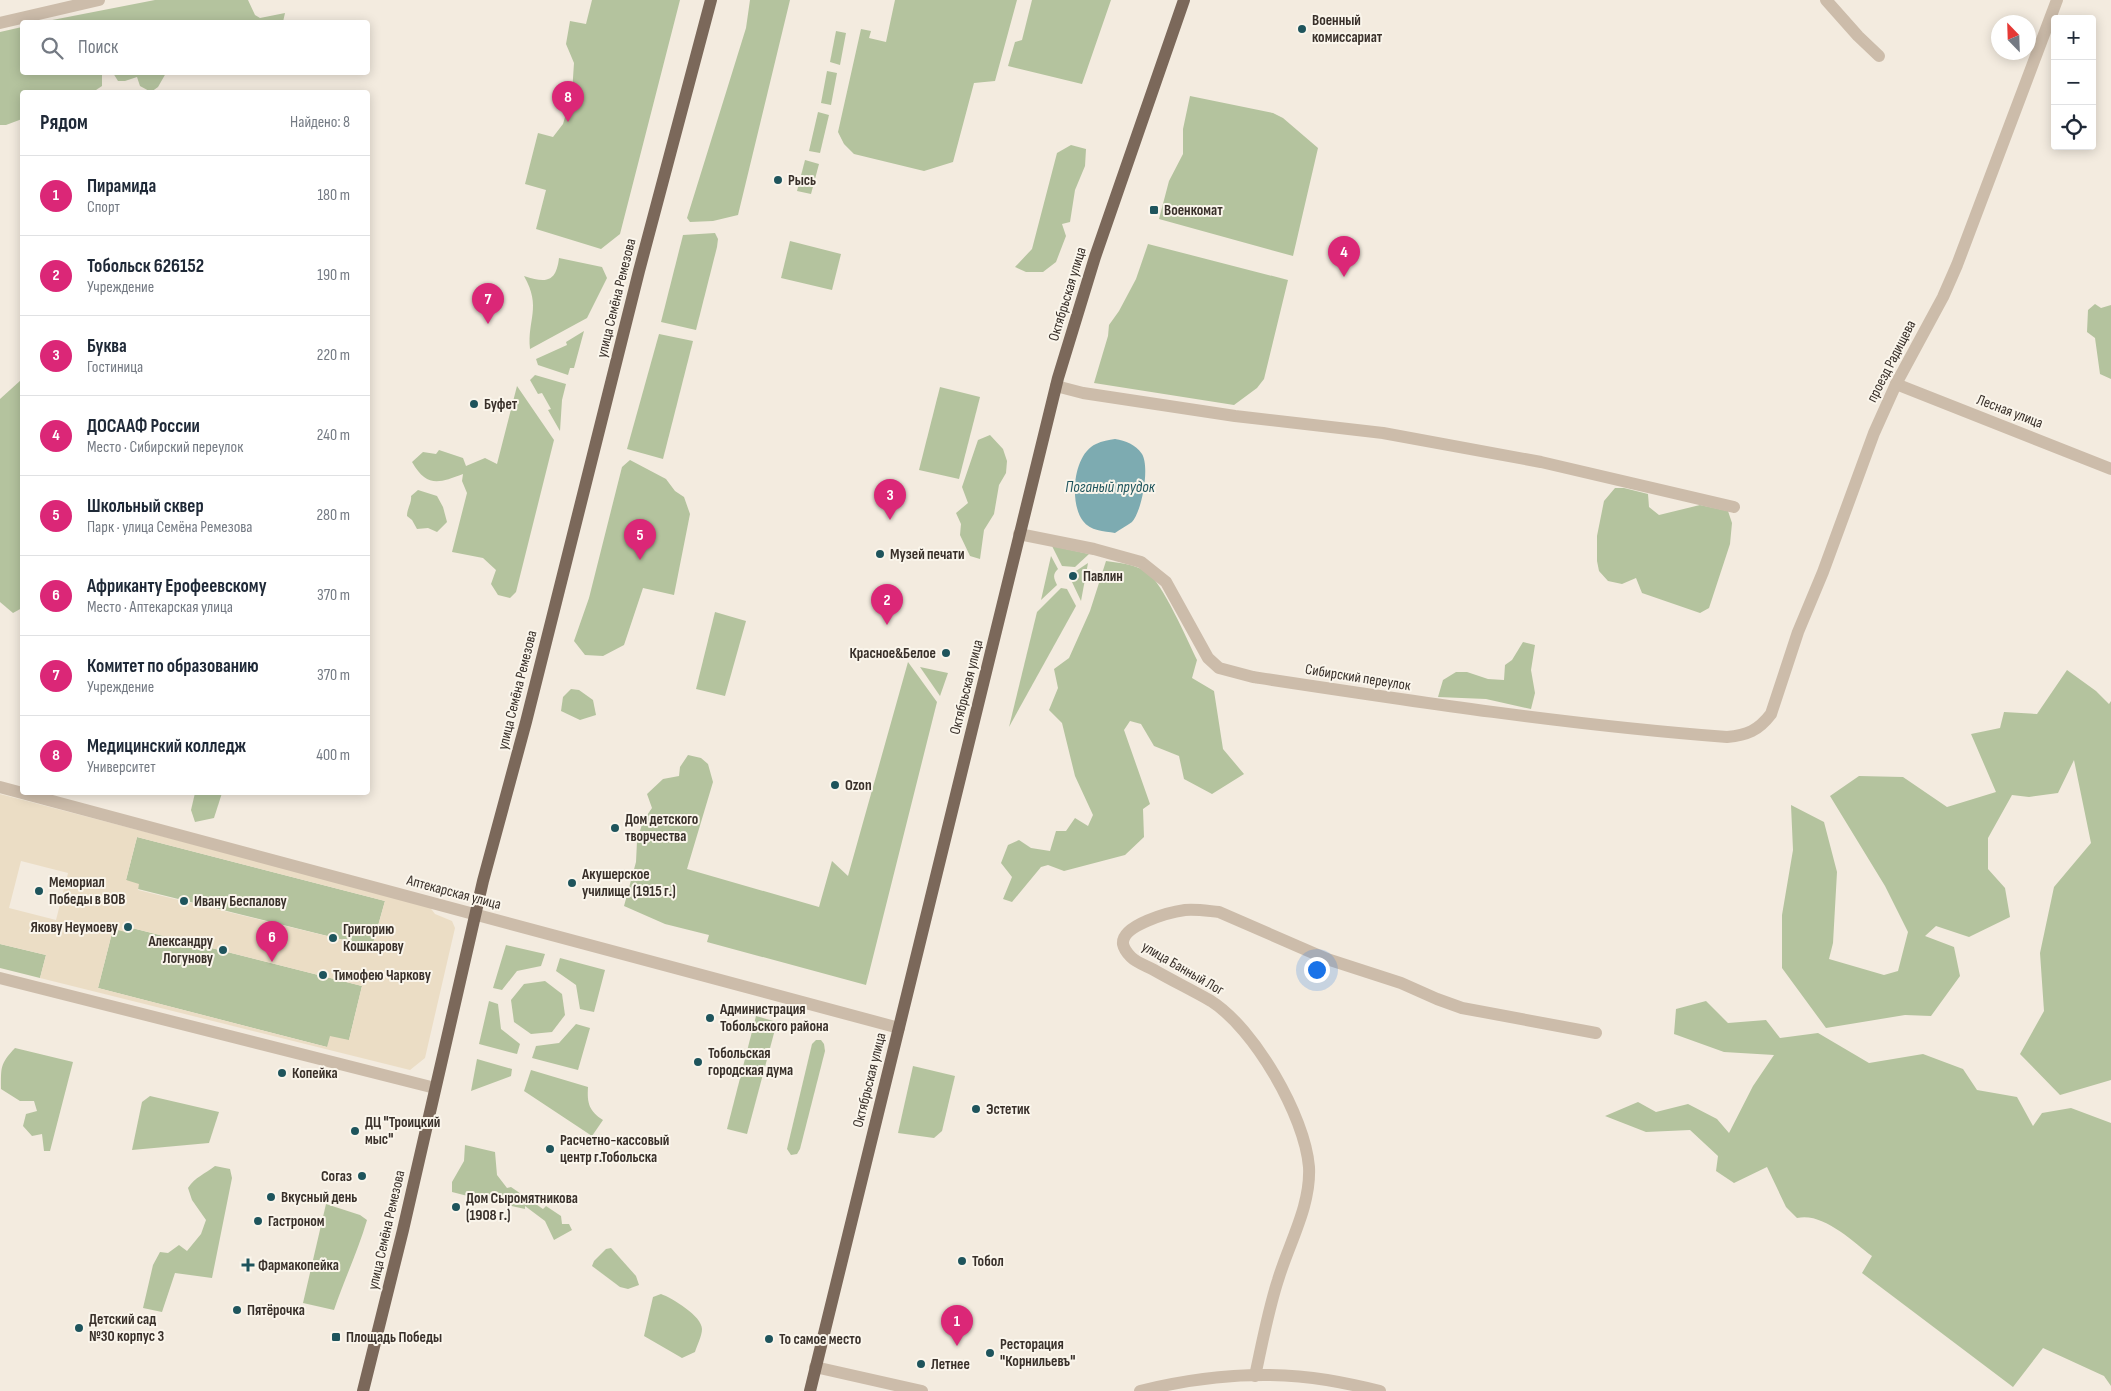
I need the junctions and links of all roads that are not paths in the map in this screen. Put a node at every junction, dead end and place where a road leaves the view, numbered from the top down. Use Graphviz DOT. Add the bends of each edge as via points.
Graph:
graph roads {
  1 [pos="98,0"];
  2 [pos="711,0"];
  3 [pos="1184,0"];
  4 [pos="1826,0"];
  5 [pos="2058,0"];
  6 [pos="0,23"];
  7 [pos="1879,56"];
  8 [pos="1896,384"];
  9 [pos="1056,386"];
  10 [pos="2111,469"];
  11 [pos="1734,507"];
  12 [pos="1019,534"];
  13 [pos="1751,733"];
  14 [pos="0,787"];
  15 [pos="20,792"];
  16 [pos="30,795"];
  17 [pos="475,915"];
  18 [pos="0,978"];
  19 [pos="899,1028"];
  20 [pos="1596,1033"];
  21 [pos="435,1088"];
  22 [pos="815,1366"];
  23 [pos="1255,1376"];
  24 [pos="1161,1388"];
  25 [pos="363,1391"];
  26 [pos="810,1391"];
  27 [pos="922,1391"];
  28 [pos="1140,1391"];
  29 [pos="1380,1391"];
  1 -- 6 [label="street"];
  2 -- 17 [label="main road, улица Семёна Ремезова"];
  3 -- 9 [label="main road, Октябрьская улица" via="1095,257"];
  4 -- 7 [label="street"];
  5 -- 8 [label="street, проезд Радищева" via="1957,265"];
  8 -- 10 [label="street, Лесная улица"];
  8 -- 13 [label="street, проезд Радищева" via="1874,432 1798,632 1771,714 1762,726"];
  9 -- 11 [label="street" via="1243,417 1392,435 1541,462"];
  9 -- 12 [label="main road, Октябрьская улица"];
  12 -- 13 [label="street, Сибирский переулок" via="1141,562 1166,582 1208,658 1220,668 1232,672 1562,722 1727,737"];
  12 -- 19 [label="main road, Октябрьская улица"];
  14 -- 15 [label="street, Аптекарская улица"];
  16 -- 17 [label="street, Аптекарская улица"];
  17 -- 19 [label="street, Аптекарская улица"];
  17 -- 21 [label="main road, улица Семёна Ремезова"];
  18 -- 21 [label="street"];
  19 -- 22 [label="main road, Октябрьская улица"];
  20 -- 23 [label="street, улица Банный Лог" via="1462,1008 1401,983 1327,959 1219,912 1168,913 1131,929 1124,937 1123,945 1132,958 1212,1002 1235,1020 1275,1078 1302,1136 1309,1166 1307,1191 1277,1281"];
  21 -- 25 [label="main road, улица Семёна Ремезова" via="404,1230"];
  22 -- 26 [label="main road, Октябрьская улица"];
  22 -- 27 [label="street"];
  23 -- 24 [label="street" via="1201,1378"];
  23 -- 29 [label="street" via="1327,1380"];
  24 -- 28 [label="street"];
}
